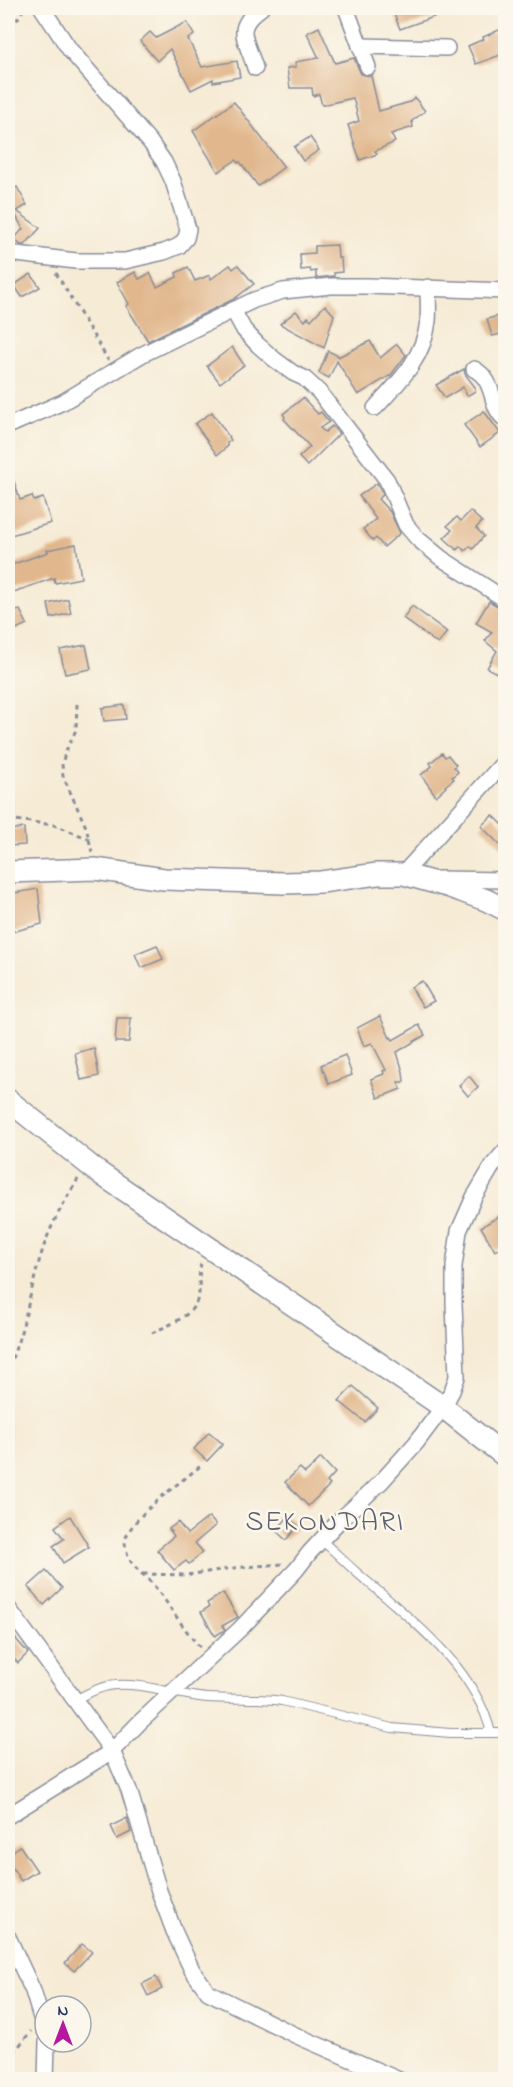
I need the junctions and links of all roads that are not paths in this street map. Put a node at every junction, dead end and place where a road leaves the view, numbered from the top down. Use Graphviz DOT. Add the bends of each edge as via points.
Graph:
graph roads {
  1 [pos="42,8"];
  2 [pos="261,8"];
  3 [pos="346,8"];
  4 [pos="360,46"];
  5 [pos="447,48"];
  6 [pos="368,67"];
  7 [pos="255,68"];
  8 [pos="8,253"];
  9 [pos="428,287"];
  10 [pos="506,291"];
  11 [pos="233,310"];
  12 [pos="474,369"];
  13 [pos="375,408"];
  14 [pos="506,420"];
  15 [pos="8,426"];
  16 [pos="506,600"];
  17 [pos="506,760"];
  18 [pos="8,872"];
  19 [pos="403,874"];
  20 [pos="426,879"];
  21 [pos="506,880"];
  22 [pos="506,910"];
  23 [pos="8,1100"];
  24 [pos="506,1150"];
  25 [pos="443,1407"];
  26 [pos="506,1457"];
  27 [pos="321,1540"];
  28 [pos="8,1608"];
  29 [pos="173,1692"];
  30 [pos="74,1700"];
  31 [pos="506,1733"];
  32 [pos="491,1734"];
  33 [pos="112,1751"];
  34 [pos="8,1816"];
  35 [pos="8,1937"];
  36 [pos="34,1994"];
  37 [pos="47,2054"];
  38 [pos="46,2079"];
  39 [pos="399,2079"];
  1 -- 8 [label="street" via="70,50 164,162 188,229 178,246 125,261"];
  2 -- 7 [label="street" via="243,26"];
  3 -- 4 [label="street"];
  4 -- 5 [label="street"];
  4 -- 6 [label="street"];
  9 -- 10 [label="street"];
  9 -- 11 [label="street" via="331,286 283,291"];
  9 -- 13 [label="street" via="428,322 416,360"];
  11 -- 15 [label="street" via="141,355 63,402"];
  11 -- 16 [label="street" via="258,345 319,392 387,480 406,525 418,539"];
  12 -- 14 [label="street" via="489,382 499,414"];
  17 -- 19 [label="street"];
  18 -- 19 [label="street" via="95,869 164,879 283,883"];
  19 -- 20 [label="street"];
  20 -- 21 [label="street"];
  20 -- 22 [label="street"];
  23 -- 25 [label="street" via="87,1163"];
  24 -- 25 [label="street" via="474,1197 459,1231 454,1266 457,1377"];
  25 -- 26 [label="street"];
  25 -- 27 [label="street" via="388,1475"];
  27 -- 29 [label="street" via="242,1628"];
  27 -- 32 [label="lane" via="444,1651 476,1696"];
  28 -- 30 [label="street"];
  29 -- 30 [label="lane" via="107,1686"];
  29 -- 32 [label="lane" via="200,1698 265,1698 392,1728"];
  29 -- 33 [label="street"];
  30 -- 33 [label="street"];
  31 -- 32 [label="lane"];
  33 -- 34 [label="street"];
  33 -- 39 [label="street" via="129,1790 174,1931 192,1970 208,1992 295,2035"];
  35 -- 36 [label="street"];
  37 -- 38 [label="street"];
}
